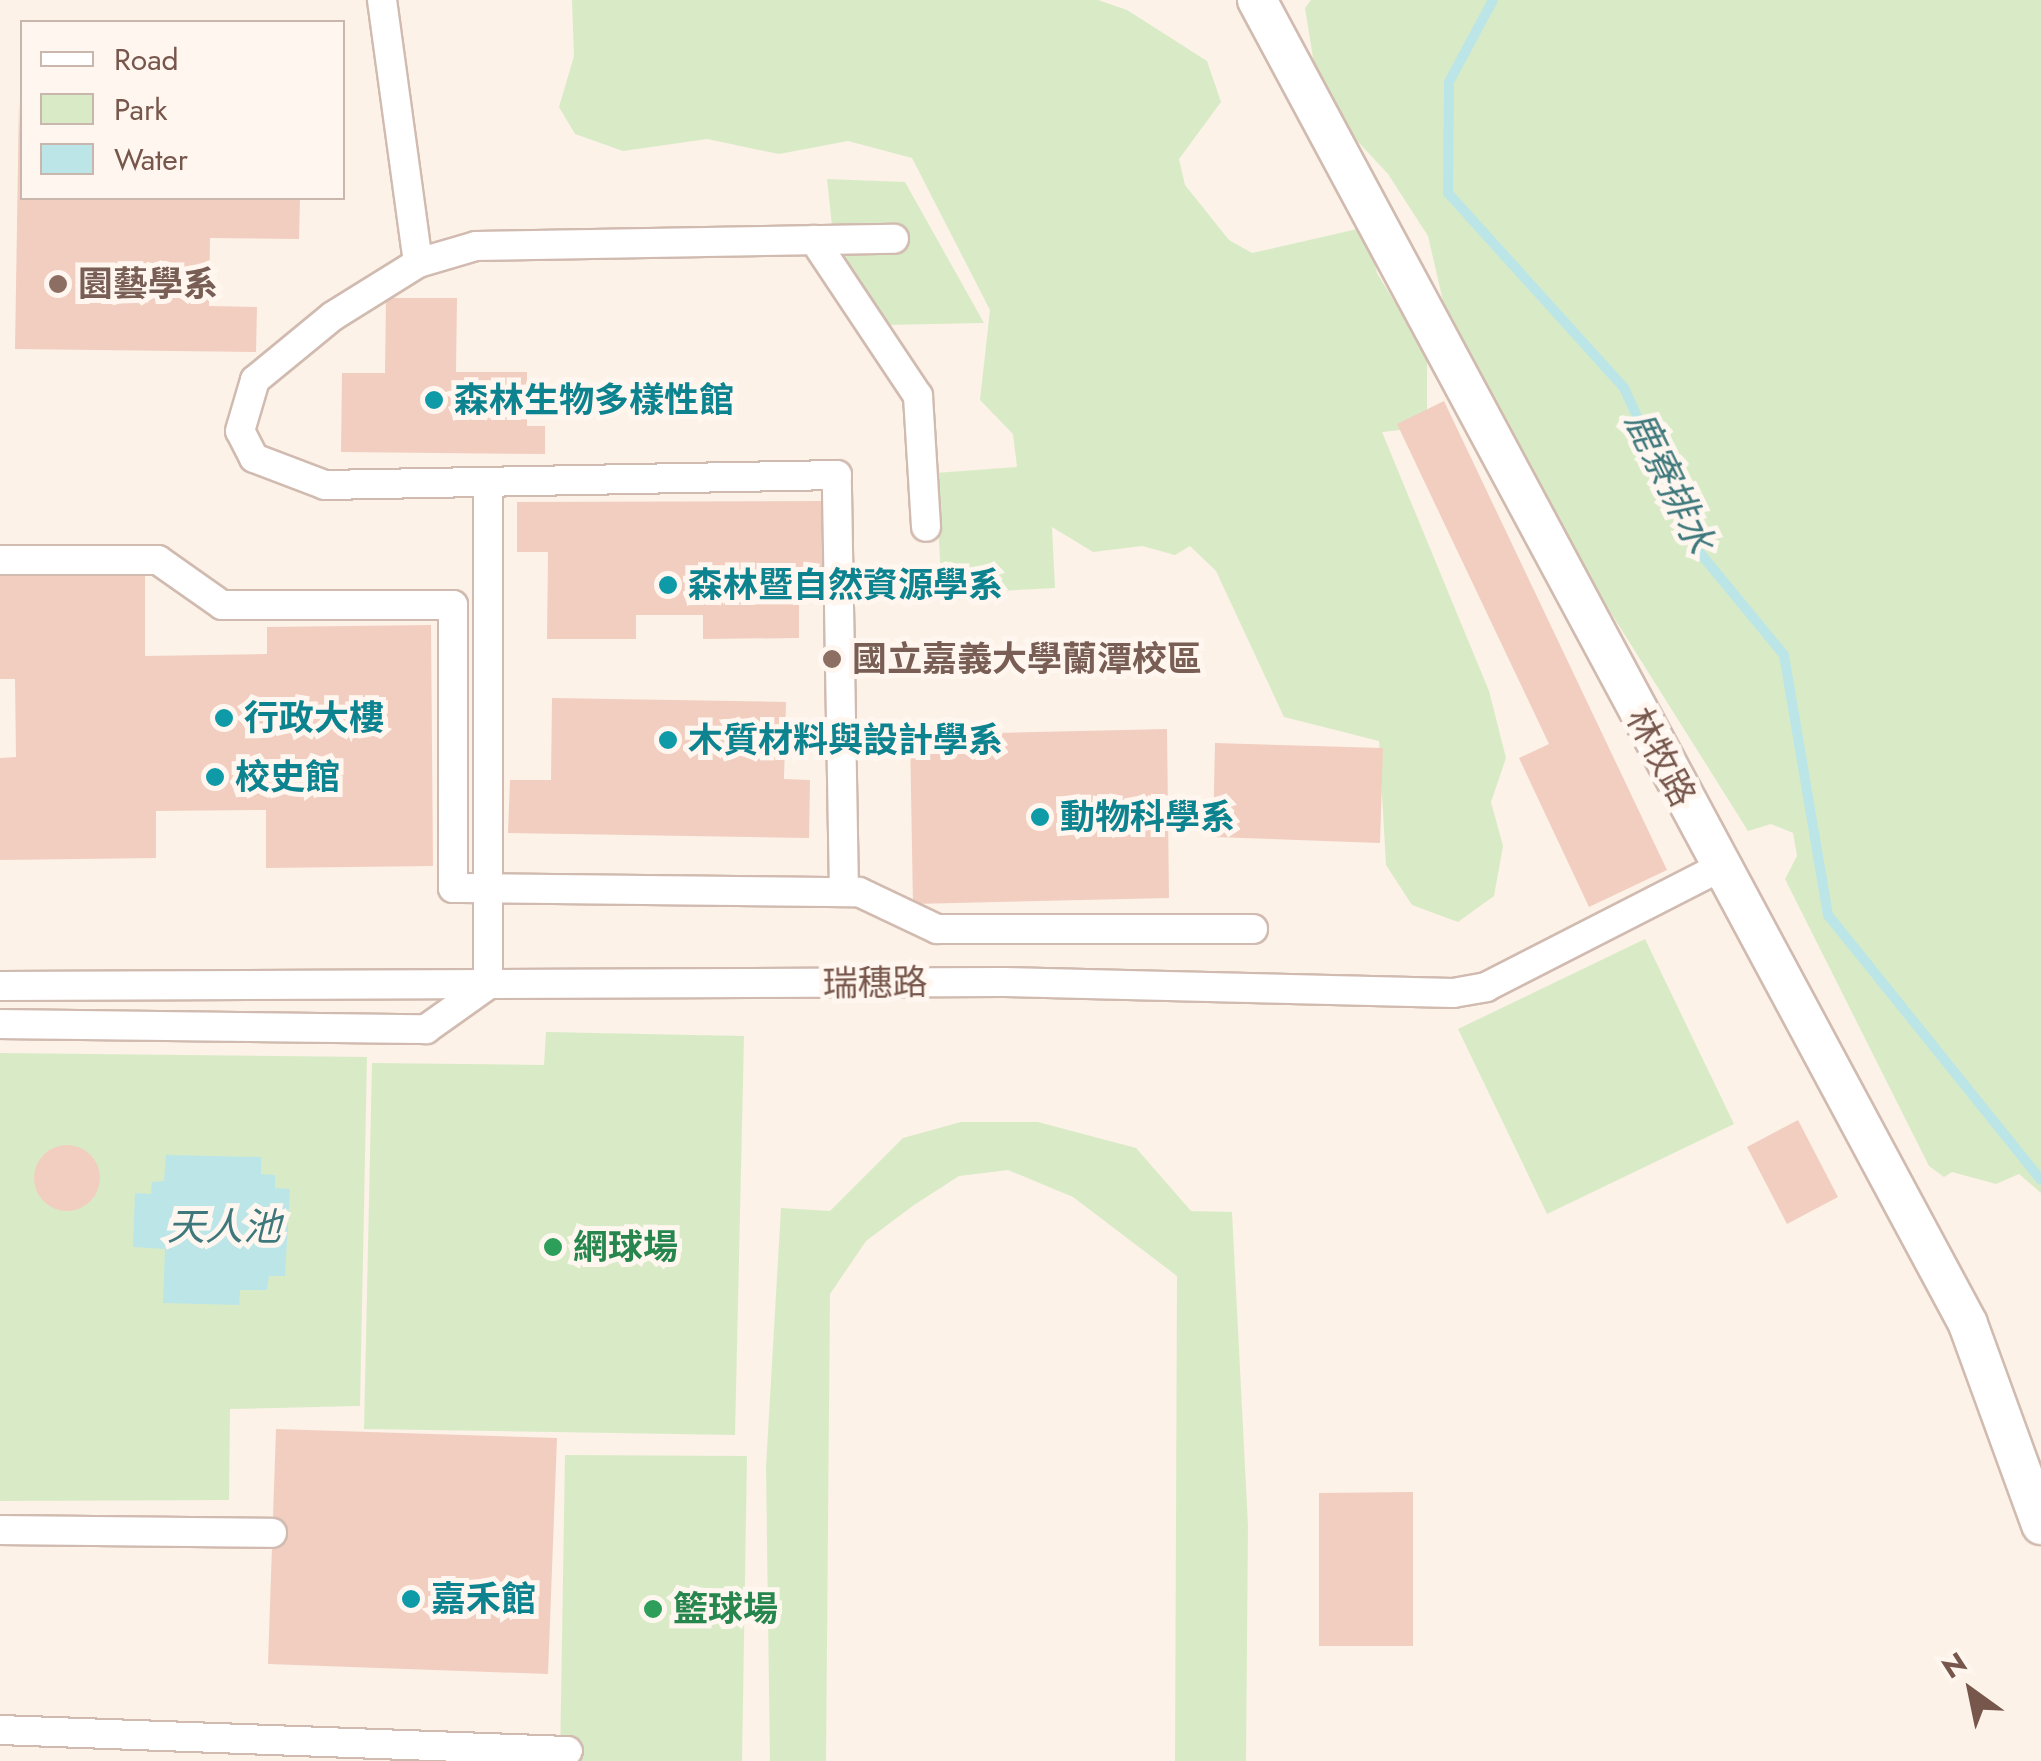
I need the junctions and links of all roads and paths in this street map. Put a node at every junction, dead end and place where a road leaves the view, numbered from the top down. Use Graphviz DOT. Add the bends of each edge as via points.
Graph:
graph roads {
  1 [pos="382,0"];
  2 [pos="1257,0"];
  3 [pos="894,239"];
  4 [pos="814,240"];
  5 [pos="418,263"];
  6 [pos="488,484"];
  7 [pos="926,527"];
  8 [pos="0,560"];
  9 [pos="1721,867"];
  10 [pos="488,888"];
  11 [pos="844,892"];
  12 [pos="1254,929"];
  13 [pos="488,985"];
  14 [pos="0,986"];
  15 [pos="0,1024"];
  16 [pos="2041,1525"];
  17 [pos="0,1530"];
  18 [pos="272,1533"];
  19 [pos="0,1730"];
  20 [pos="568,1751"];
  1 -- 5 [label="street"];
  2 -- 9 [label="street, 林牧路"];
  3 -- 4 [label="street"];
  4 -- 5 [label="street" via="476,246"];
  4 -- 7 [label="street" via="918,396"];
  5 -- 6 [label="street" via="333,316 255,380 240,430 254,458 325,486"];
  6 -- 10 [label="street"];
  6 -- 11 [label="street" via="837,476"];
  8 -- 10 [label="street" via="158,560 222,605 453,605 454,888"];
  9 -- 13 [label="street, 瑞穗路" via="1486,987 1453,993 1003,982"];
  9 -- 16 [label="street, 林牧路" via="1968,1324"];
  10 -- 11 [label="street"];
  10 -- 13 [label="street"];
  11 -- 12 [label="street" via="859,892 937,929"];
  13 -- 14 [label="street, 瑞穗路"];
  13 -- 15 [label="street" via="426,1028"];
  17 -- 18 [label="street"];
  19 -- 20 [label="street"];
}
